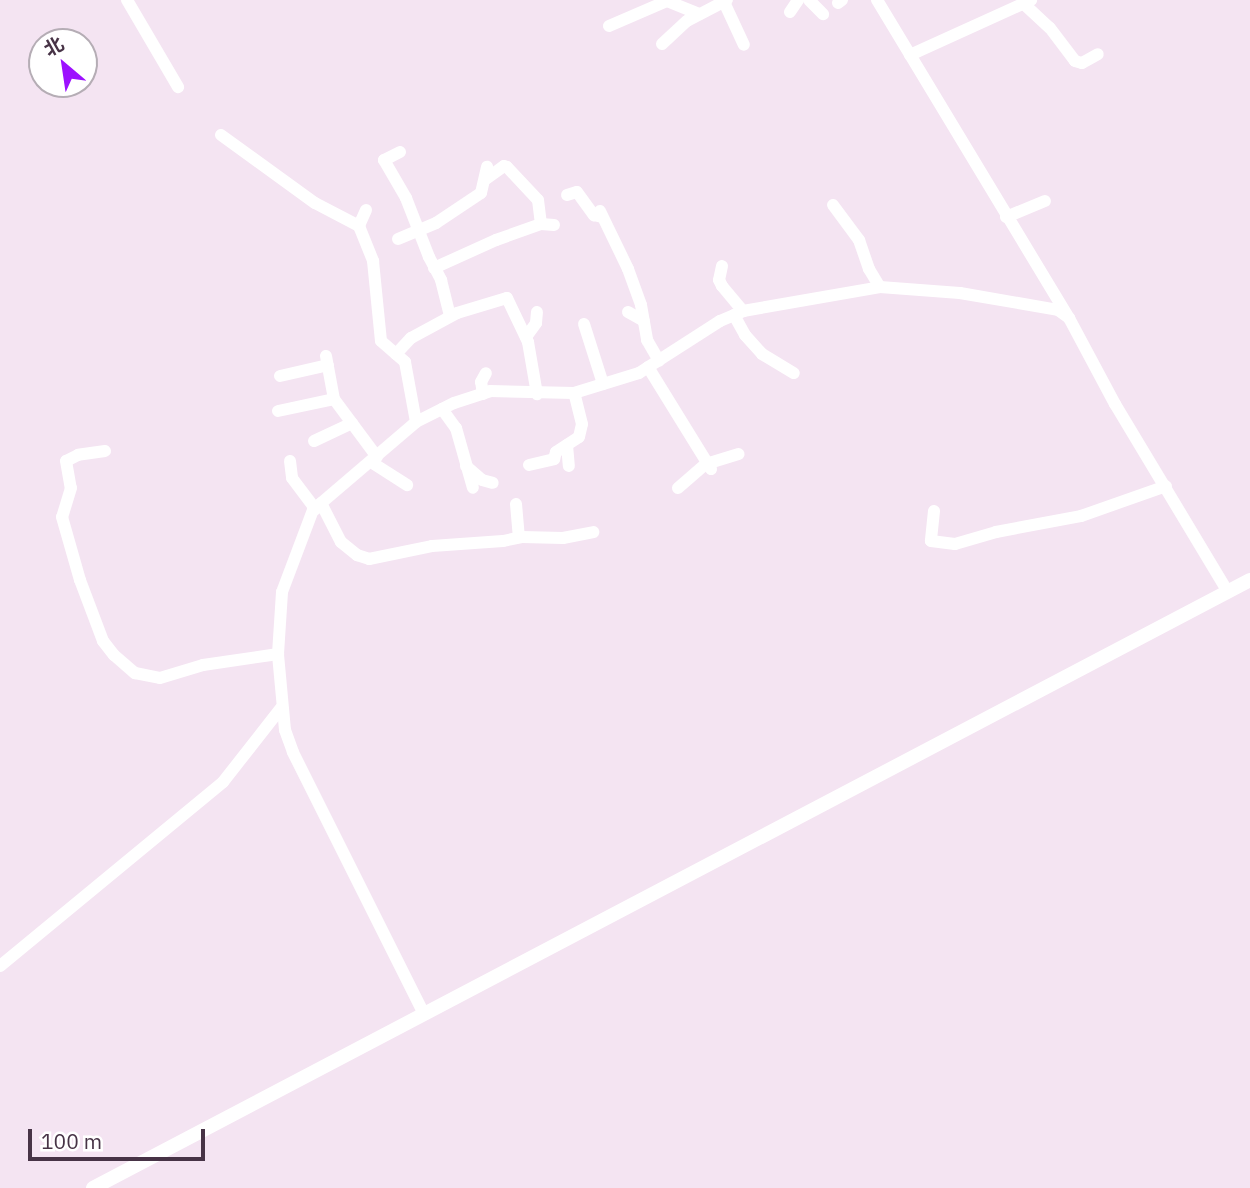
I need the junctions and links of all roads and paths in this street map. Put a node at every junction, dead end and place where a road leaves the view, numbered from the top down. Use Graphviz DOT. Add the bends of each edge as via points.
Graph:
graph roads {
  1 [pos="127,0"];
  2 [pos="798,0"];
  3 [pos="809,0"];
  4 [pos="877,0"];
  5 [pos="725,1"];
  6 [pos="1028,2"];
  7 [pos="683,3"];
  8 [pos="790,12"];
  9 [pos="700,14"];
  10 [pos="823,14"];
  11 [pos="687,21"];
  12 [pos="609,26"];
  13 [pos="662,44"];
  14 [pos="744,45"];
  15 [pos="1098,54"];
  16 [pos="910,55"];
  17 [pos="178,87"];
  18 [pos="221,135"];
  19 [pos="400,152"];
  20 [pos="567,194"];
  21 [pos="1045,201"];
  22 [pos="833,205"];
  23 [pos="366,210"];
  24 [pos="1006,217"];
  25 [pos="359,226"];
  26 [pos="419,230"];
  27 [pos="398,239"];
  28 [pos="722,266"];
  29 [pos="435,268"];
  30 [pos="880,287"];
  31 [pos="537,312"];
  32 [pos="628,312"];
  33 [pos="739,313"];
  34 [pos="450,316"];
  35 [pos="1069,318"];
  36 [pos="644,321"];
  37 [pos="584,324"];
  38 [pos="526,337"];
  39 [pos="396,354"];
  40 [pos="654,364"];
  41 [pos="486,373"];
  42 [pos="794,373"];
  43 [pos="280,376"];
  44 [pos="603,384"];
  45 [pos="574,393"];
  46 [pos="483,394"];
  47 [pos="537,394"];
  48 [pos="334,399"];
  49 [pos="442,409"];
  50 [pos="278,411"];
  51 [pos="416,422"];
  52 [pos="352,424"];
  53 [pos="314,441"];
  54 [pos="567,445"];
  55 [pos="104,451"];
  56 [pos="737,454"];
  57 [pos="374,460"];
  58 [pos="290,461"];
  59 [pos="530,465"];
  60 [pos="466,466"];
  61 [pos="569,466"];
  62 [pos="709,466"];
  63 [pos="493,483"];
  64 [pos="407,485"];
  65 [pos="1166,486"];
  66 [pos="473,488"];
  67 [pos="678,488"];
  68 [pos="516,504"];
  69 [pos="318,506"];
  70 [pos="934,511"];
  71 [pos="593,533"];
  72 [pos="519,537"];
  73 [pos="1250,580"];
  74 [pos="1228,592"];
  75 [pos="278,654"];
  76 [pos="281,708"];
  77 [pos="0,967"];
  78 [pos="424,1014"];
  79 [pos="93,1188"];
  1 -- 17 [label="street"];
  2 -- 8 [label="street"];
  3 -- 10 [label="street"];
  4 -- 16 [label="street"];
  5 -- 9 [label="street"];
  5 -- 14 [label="street"];
  6 -- 15 [label="street" via="1075,61 1082,63"];
  6 -- 16 [label="street"];
  7 -- 9 [label="street"];
  7 -- 11 [label="street"];
  7 -- 12 [label="street" via="659,3"];
  9 -- 11 [label="street"];
  11 -- 13 [label="street"];
  16 -- 24 [label="street"];
  18 -- 25 [label="street" via="315,204"];
  19 -- 26 [label="street" via="384,160"];
  20 -- 36 [label="street" via="577,192 594,215 601,214 628,269"];
  21 -- 24 [label="street"];
  22 -- 30 [label="street" via="859,240"];
  23 -- 25 [label="street"];
  24 -- 35 [label="street"];
  25 -- 39 [label="street" via="373,261 381,341"];
  26 -- 27 [label="street"];
  26 -- 29 [label="street"];
  26 -- 29 [label="street" via="476,198 484,189 486,173 504,166 538,200 548,225 472,248"];
  28 -- 33 [label="street" via="719,280"];
  29 -- 34 [label="street"];
  30 -- 33 [label="street"];
  30 -- 35 [label="street" via="960,293 1058,310"];
  31 -- 38 [label="street" via="536,323"];
  32 -- 36 [label="street"];
  33 -- 40 [label="street"];
  33 -- 42 [label="street" via="757,350"];
  34 -- 38 [label="street" via="507,298"];
  34 -- 39 [label="street" via="411,338"];
  35 -- 65 [label="street"];
  36 -- 40 [label="street"];
  37 -- 44 [label="street"];
  38 -- 47 [label="street"];
  39 -- 51 [label="street" via="407,370"];
  40 -- 44 [label="street"];
  40 -- 62 [label="street"];
  41 -- 46 [label="street" via="481,382"];
  43 -- 48 [label="street" via="327,360"];
  44 -- 45 [label="street"];
  45 -- 47 [label="street"];
  45 -- 54 [label="street" via="582,430"];
  46 -- 47 [label="street"];
  46 -- 49 [label="street"];
  48 -- 50 [label="street"];
  48 -- 52 [label="street"];
  49 -- 51 [label="street"];
  49 -- 60 [label="street" via="456,428"];
  51 -- 57 [label="street"];
  52 -- 53 [label="street"];
  52 -- 57 [label="street"];
  54 -- 59 [label="street" via="554,459"];
  54 -- 61 [label="street"];
  55 -- 75 [label="street" via="66,461 71,488 62,517 80,580 103,641 114,655 135,673 160,678 203,665"];
  56 -- 62 [label="street"];
  57 -- 64 [label="street"];
  57 -- 69 [label="street"];
  58 -- 69 [label="street" via="292,478"];
  60 -- 63 [label="street"];
  60 -- 66 [label="street"];
  62 -- 67 [label="street"];
  65 -- 70 [label="street" via="1082,516 955,544 931,541"];
  65 -- 74 [label="street"];
  68 -- 72 [label="street"];
  69 -- 72 [label="street" via="341,541 363,558"];
  69 -- 75 [label="street" via="282,592"];
  71 -- 72 [label="street"];
  73 -- 74 [label="street"];
  74 -- 78 [label="street"];
  75 -- 76 [label="street"];
  76 -- 77 [label="street" via="223,782"];
  76 -- 78 [label="street" via="293,752"];
  78 -- 79 [label="street"];
}
